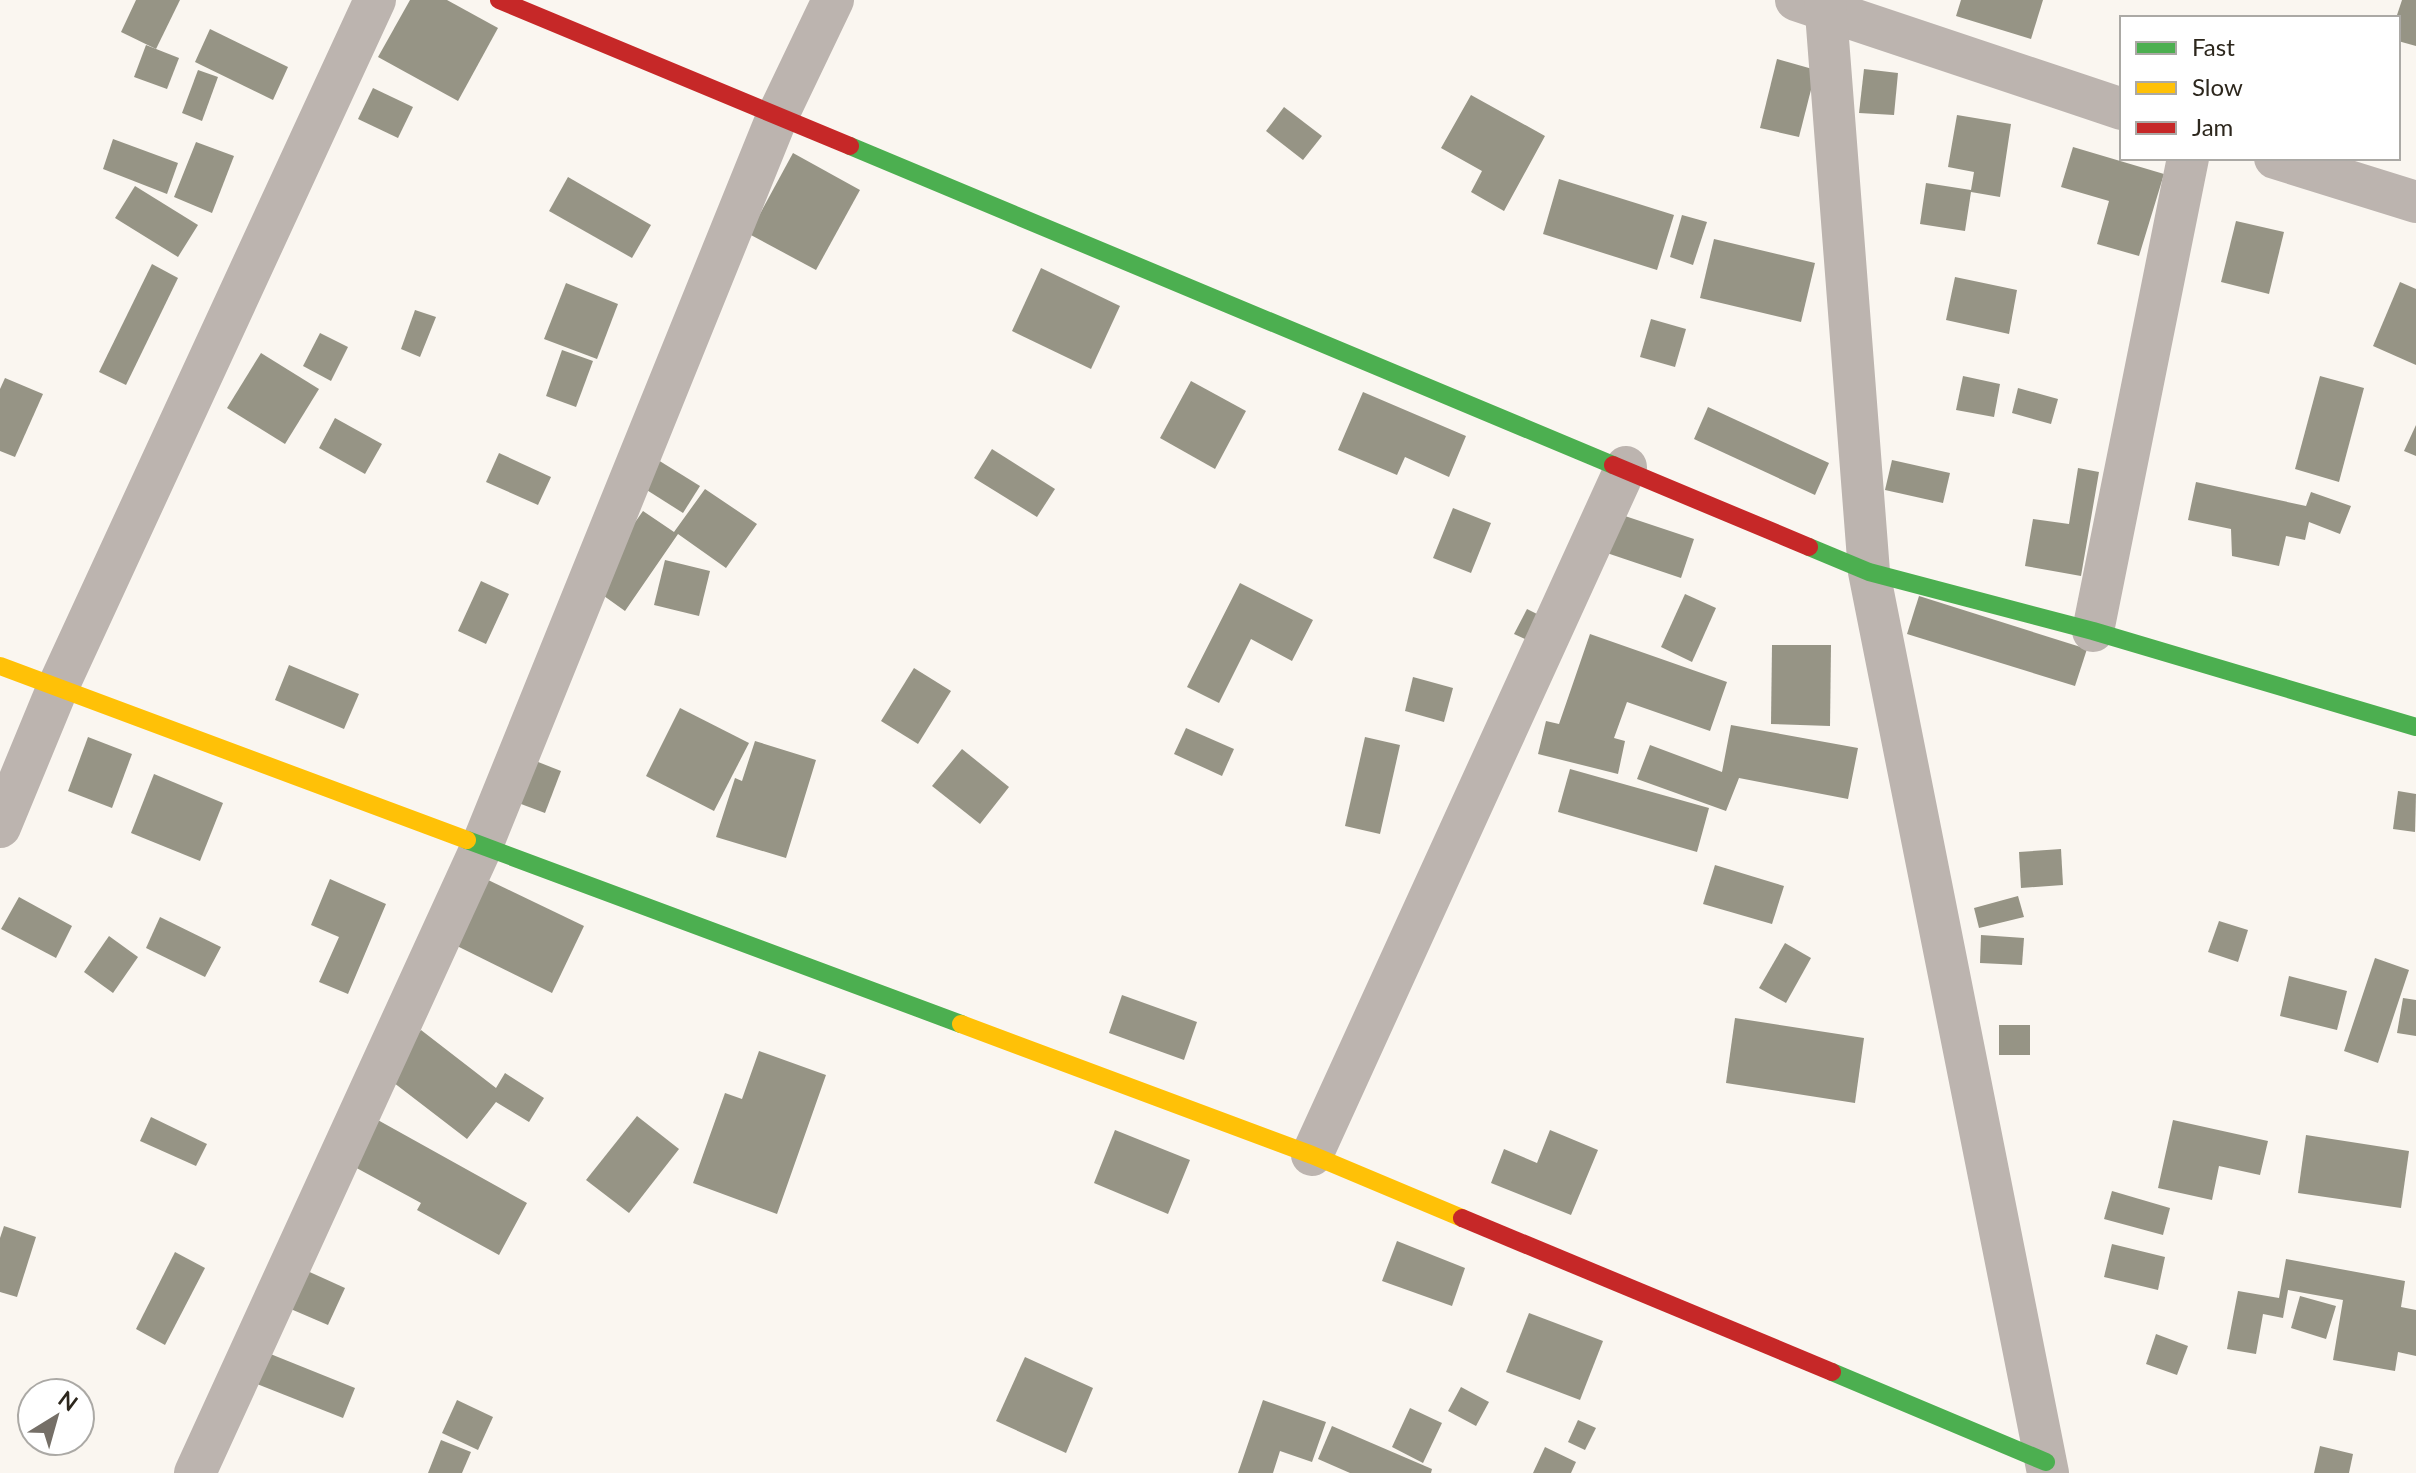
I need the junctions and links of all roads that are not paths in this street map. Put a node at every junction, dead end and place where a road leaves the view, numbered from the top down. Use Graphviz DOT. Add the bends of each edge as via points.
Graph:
graph roads {
  1 [pos="375,0"];
  2 [pos="499,0"];
  3 [pos="833,0"];
  4 [pos="1815,4"];
  5 [pos="2120,108"];
  6 [pos="777,117"];
  7 [pos="2188,160"];
  8 [pos="2281,160"];
  9 [pos="2416,202"];
  10 [pos="1626,467"];
  11 [pos="1869,572"];
  12 [pos="2093,631"];
  13 [pos="0,666"];
  14 [pos="57,689"];
  15 [pos="2416,727"];
  16 [pos="0,827"];
  17 [pos="481,848"];
  18 [pos="1312,1155"];
  19 [pos="2047,1468"];
  20 [pos="195,1473"];
  1 -- 14 [label="street"];
  2 -- 6 [label="street"];
  3 -- 6 [label="street"];
  4 -- 5 [label="street"];
  4 -- 11 [label="street"];
  6 -- 10 [label="street"];
  6 -- 17 [label="street"];
  7 -- 12 [label="street"];
  8 -- 9 [label="street"];
  10 -- 11 [label="street"];
  10 -- 18 [label="street"];
  11 -- 12 [label="street"];
  11 -- 19 [label="street"];
  12 -- 15 [label="street"];
  13 -- 14 [label="street"];
  14 -- 16 [label="street"];
  14 -- 17 [label="street"];
  17 -- 18 [label="street"];
  17 -- 20 [label="street"];
  18 -- 19 [label="street"];
}
